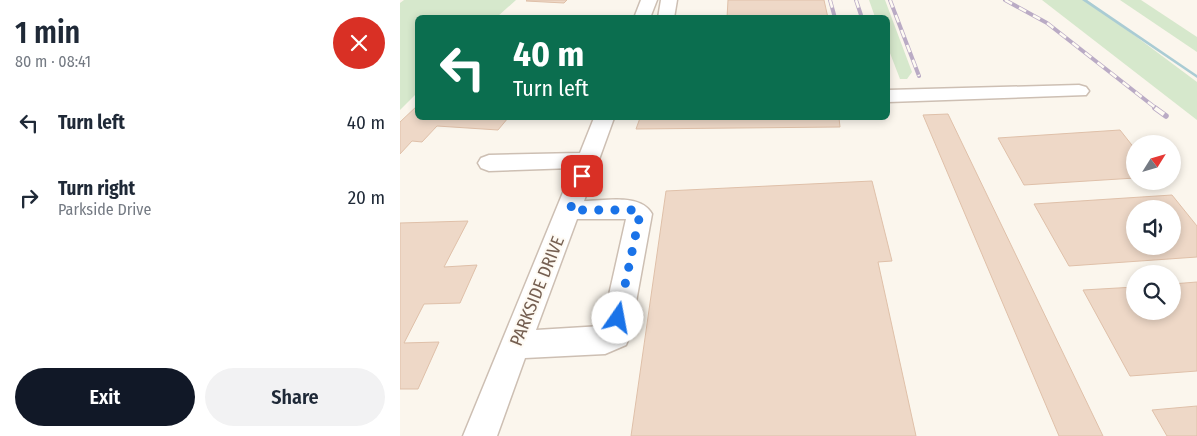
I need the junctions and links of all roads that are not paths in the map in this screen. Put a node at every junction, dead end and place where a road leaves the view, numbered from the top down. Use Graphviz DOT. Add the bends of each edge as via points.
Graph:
graph roads {
  1 [pos="648,0"];
  2 [pos="669,0"];
  3 [pos="643,15"];
  4 [pos="666,15"];
  5 [pos="1079,91"];
  6 [pos="890,96"];
  7 [pos="603,120"];
  8 [pos="588,160"];
  9 [pos="489,163"];
  10 [pos="570,210"];
  11 [pos="514,344"];
  12 [pos="480,436"];
  1 -- 3 [label="street"];
  2 -- 4 [label="street"];
  5 -- 6 [label="street"];
  7 -- 8 [label="street, PARKSIDE DRIVE"];
  8 -- 9 [label="street"];
  8 -- 10 [label="street, PARKSIDE DRIVE"];
  10 -- 11 [label="street, PARKSIDE DRIVE"];
  10 -- 11 [label="street" via="635,210 640,214 615,335 605,340"];
  11 -- 12 [label="street, PARKSIDE DRIVE"];
}
